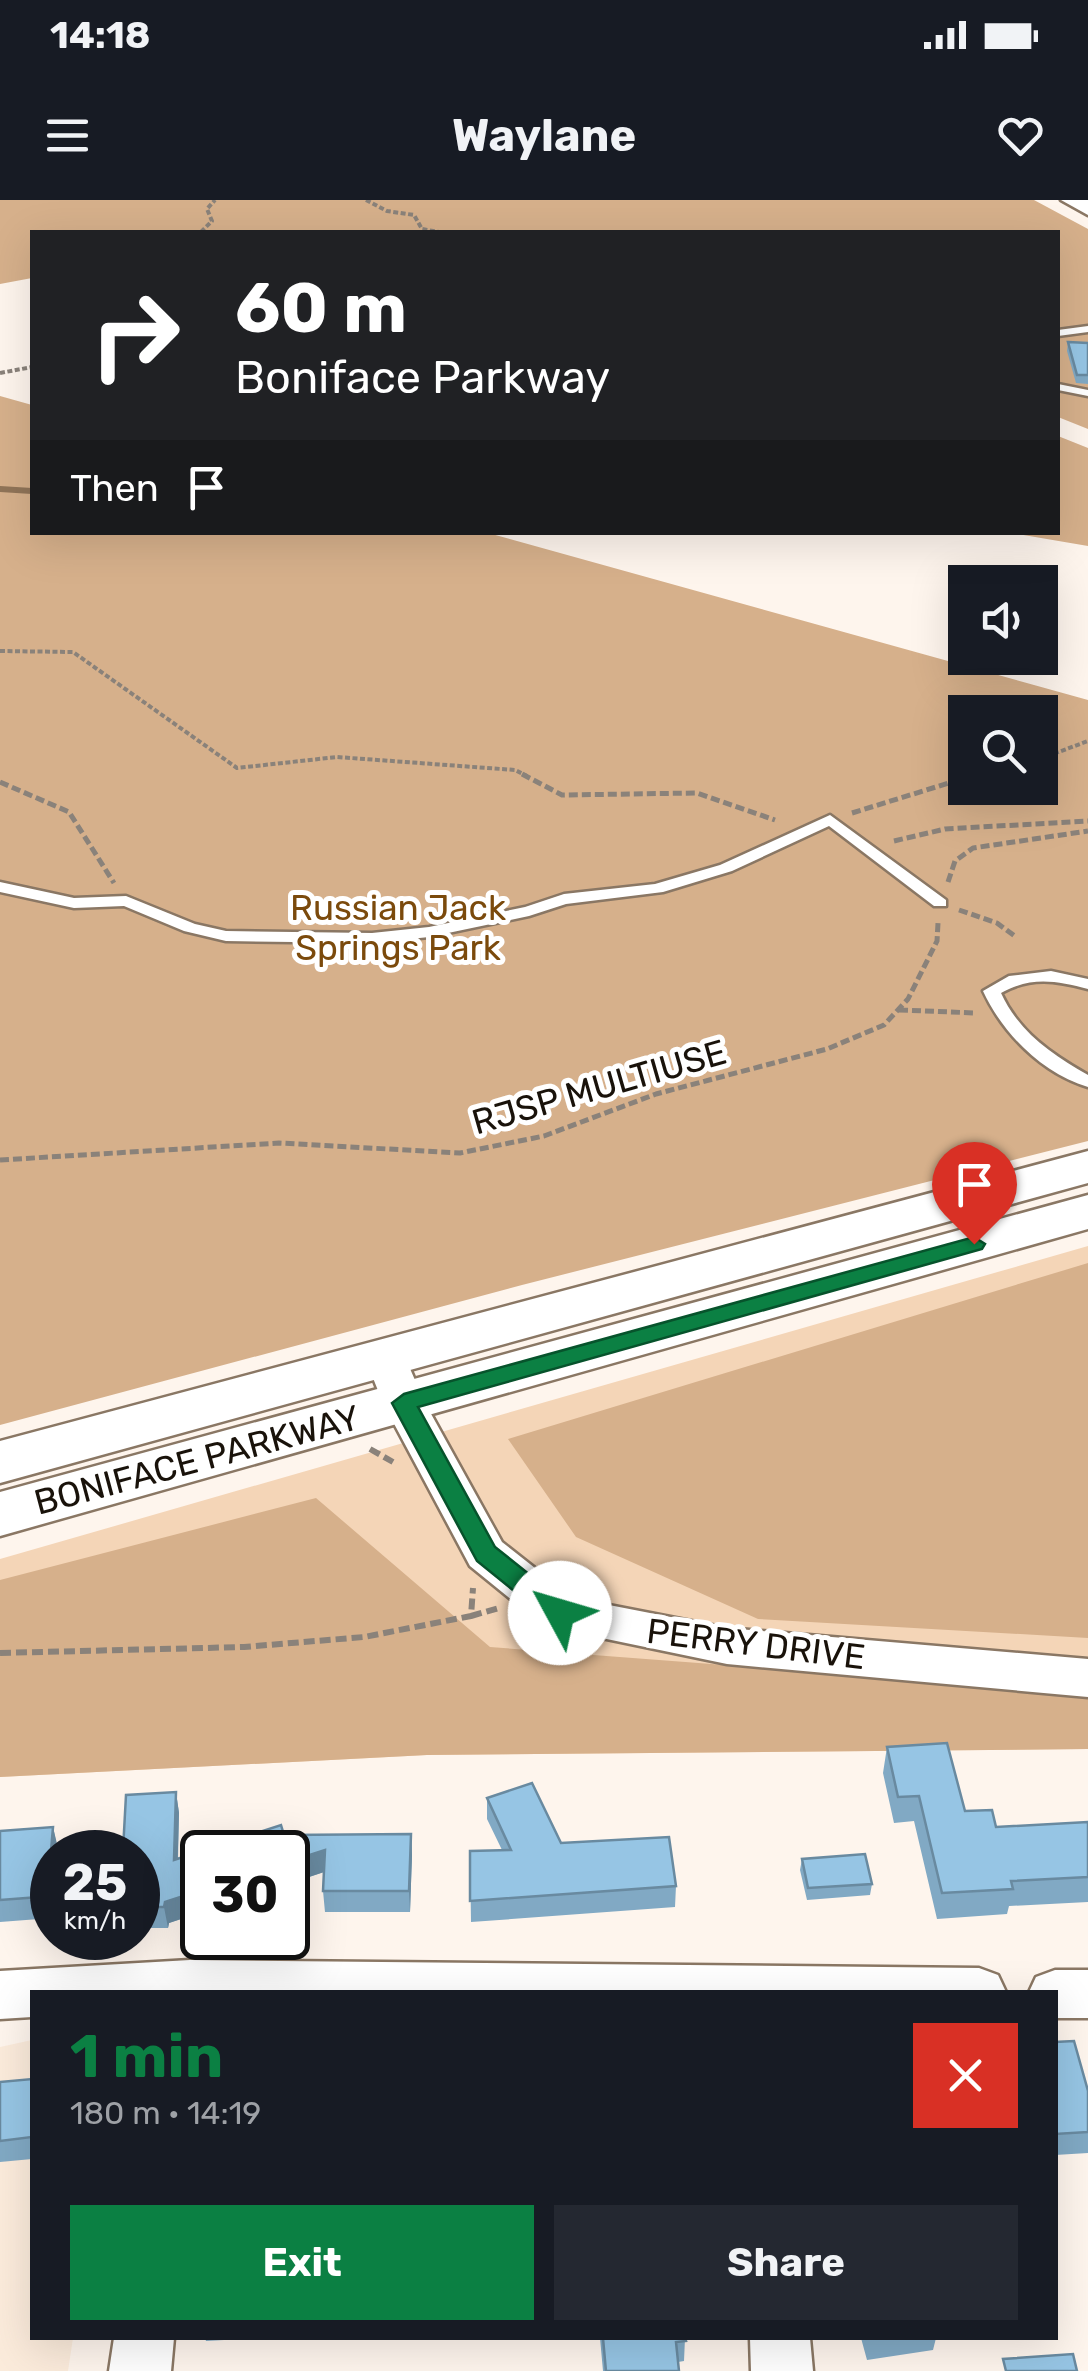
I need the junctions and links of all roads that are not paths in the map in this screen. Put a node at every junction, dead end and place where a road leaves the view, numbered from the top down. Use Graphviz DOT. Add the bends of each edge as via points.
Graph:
graph roads {
  1 [pos="1074,200"];
  2 [pos="1088,208"];
  3 [pos="1088,330"];
  4 [pos="1060,333"];
  5 [pos="1060,387"];
  6 [pos="1088,393"];
  7 [pos="0,888"];
  8 [pos="940,903"];
  9 [pos="1088,984"];
  10 [pos="1088,1082"];
  11 [pos="1088,1167"];
  12 [pos="1088,1212"];
  13 [pos="395,1380"];
  14 [pos="0,1462"];
  15 [pos="0,1514"];
  16 [pos="1088,1678"];
  17 [pos="189,1988"];
  18 [pos="118,1990"];
  19 [pos="568,1990"];
  20 [pos="30,1993"];
  21 [pos="1058,1994"];
  22 [pos="1088,1994"];
  23 [pos="0,1995"];
  24 [pos="144,2340"];
  25 [pos="780,2340"];
  26 [pos="140,2371"];
  27 [pos="782,2371"];
  1 -- 2 [label="main road"];
  3 -- 4 [label="lane"];
  5 -- 6 [label="lane"];
  7 -- 8 [label="lane" via="74,904 126,901 226,936 372,938 429,932 564,899 657,889 726,868 830,820"];
  9 -- 10 [label="lane" via="1038,974 992,991 1024,1042"];
  11 -- 13 [label="main road, BONIFACE PARKWAY"];
  12 -- 13 [label="main road, BONIFACE PARKWAY"];
  13 -- 14 [label="main road, BONIFACE PARKWAY"];
  13 -- 15 [label="main road, BONIFACE PARKWAY"];
  13 -- 16 [label="street, PERRY DRIVE" via="486,1554 560,1613 727,1646"];
  17 -- 18 [label="street"];
  17 -- 19 [label="street"];
  20 -- 23 [label="street"];
  21 -- 22 [label="street"];
  24 -- 26 [label="street"];
  25 -- 27 [label="street"];
}
